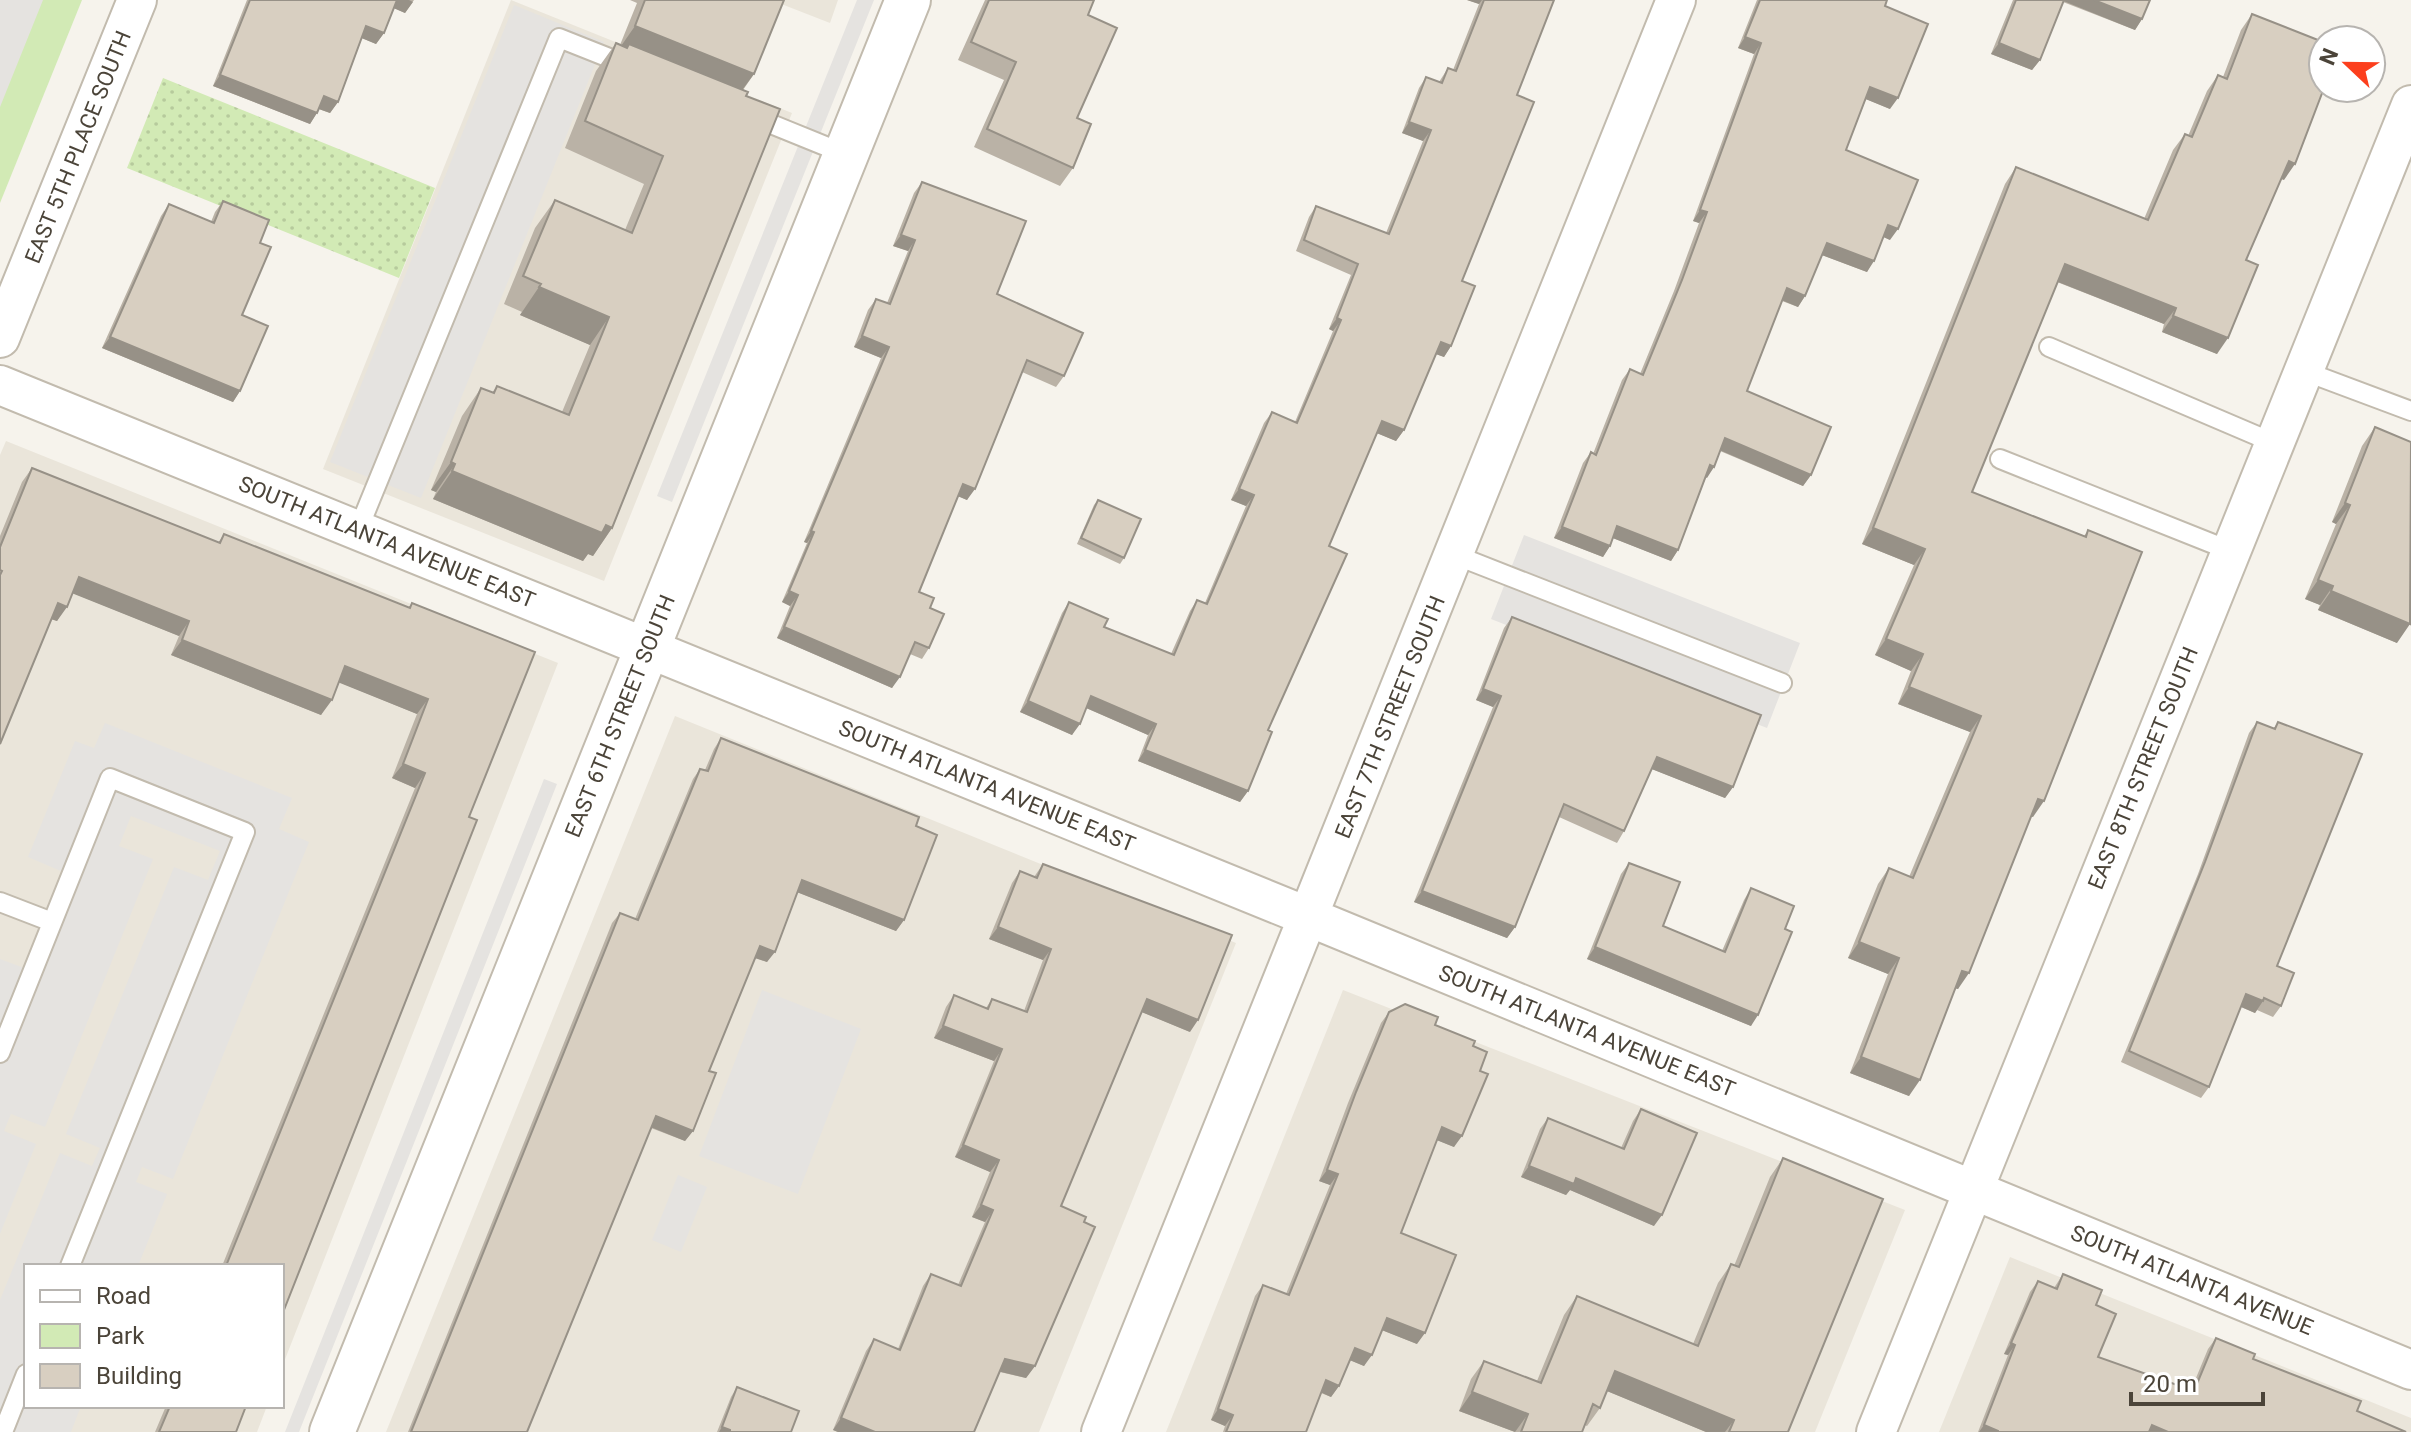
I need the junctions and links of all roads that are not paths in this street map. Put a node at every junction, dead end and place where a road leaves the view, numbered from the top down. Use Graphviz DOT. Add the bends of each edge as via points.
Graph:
graph roads {
  1 [pos="137,0"];
  2 [pos="908,0"];
  3 [pos="1676,0"];
  4 [pos="646,73"];
  5 [pos="2411,105"];
  6 [pos="733,109"];
  7 [pos="846,155"];
  8 [pos="0,338"];
  9 [pos="2049,347"];
  10 [pos="2304,371"];
  11 [pos="0,385"];
  12 [pos="2411,411"];
  13 [pos="2274,443"];
  14 [pos="2000,459"];
  15 [pos="358,530"];
  16 [pos="2231,551"];
  17 [pos="1455,555"];
  18 [pos="649,648"];
  19 [pos="1782,683"];
  20 [pos="0,902"];
  21 [pos="1309,917"];
  22 [pos="52,922"];
  23 [pos="0,1053"];
  24 [pos="1973,1190"];
  25 [pos="71,1264"];
  26 [pos="2411,1370"];
  27 [pos="24,1379"];
  28 [pos="3,1432"];
  29 [pos="332,1432"];
  30 [pos="1101,1432"];
  31 [pos="1876,1432"];
  1 -- 8 [label="street, EAST 5TH PLACE SOUTH"];
  2 -- 7 [label="street, EAST 6TH STREET SOUTH"];
  3 -- 17 [label="street, EAST 7TH STREET SOUTH"];
  4 -- 15 [label="lane" via="559,38"];
  5 -- 10 [label="street, EAST 8TH STREET SOUTH"];
  6 -- 7 [label="lane"];
  7 -- 18 [label="street, EAST 6TH STREET SOUTH"];
  9 -- 13 [label="lane"];
  10 -- 12 [label="lane"];
  10 -- 13 [label="street, EAST 8TH STREET SOUTH"];
  11 -- 15 [label="street, SOUTH ATLANTA AVENUE EAST"];
  13 -- 16 [label="street, EAST 8TH STREET SOUTH"];
  14 -- 16 [label="lane"];
  15 -- 18 [label="street, SOUTH ATLANTA AVENUE EAST"];
  16 -- 24 [label="street, EAST 8TH STREET SOUTH"];
  17 -- 19 [label="lane"];
  17 -- 21 [label="street, EAST 7TH STREET SOUTH"];
  18 -- 21 [label="street, SOUTH ATLANTA AVENUE EAST"];
  18 -- 29 [label="street, EAST 6TH STREET SOUTH"];
  20 -- 22 [label="lane"];
  21 -- 24 [label="street, SOUTH ATLANTA AVENUE EAST"];
  21 -- 30 [label="street, EAST 7TH STREET SOUTH"];
  22 -- 23 [label="lane"];
  22 -- 25 [label="lane" via="110,778 245,832"];
  24 -- 26 [label="street, SOUTH ATLANTA AVENUE"];
  24 -- 31 [label="street, EAST 8TH STREET SOUTH"];
  27 -- 28 [label="lane"];
}
